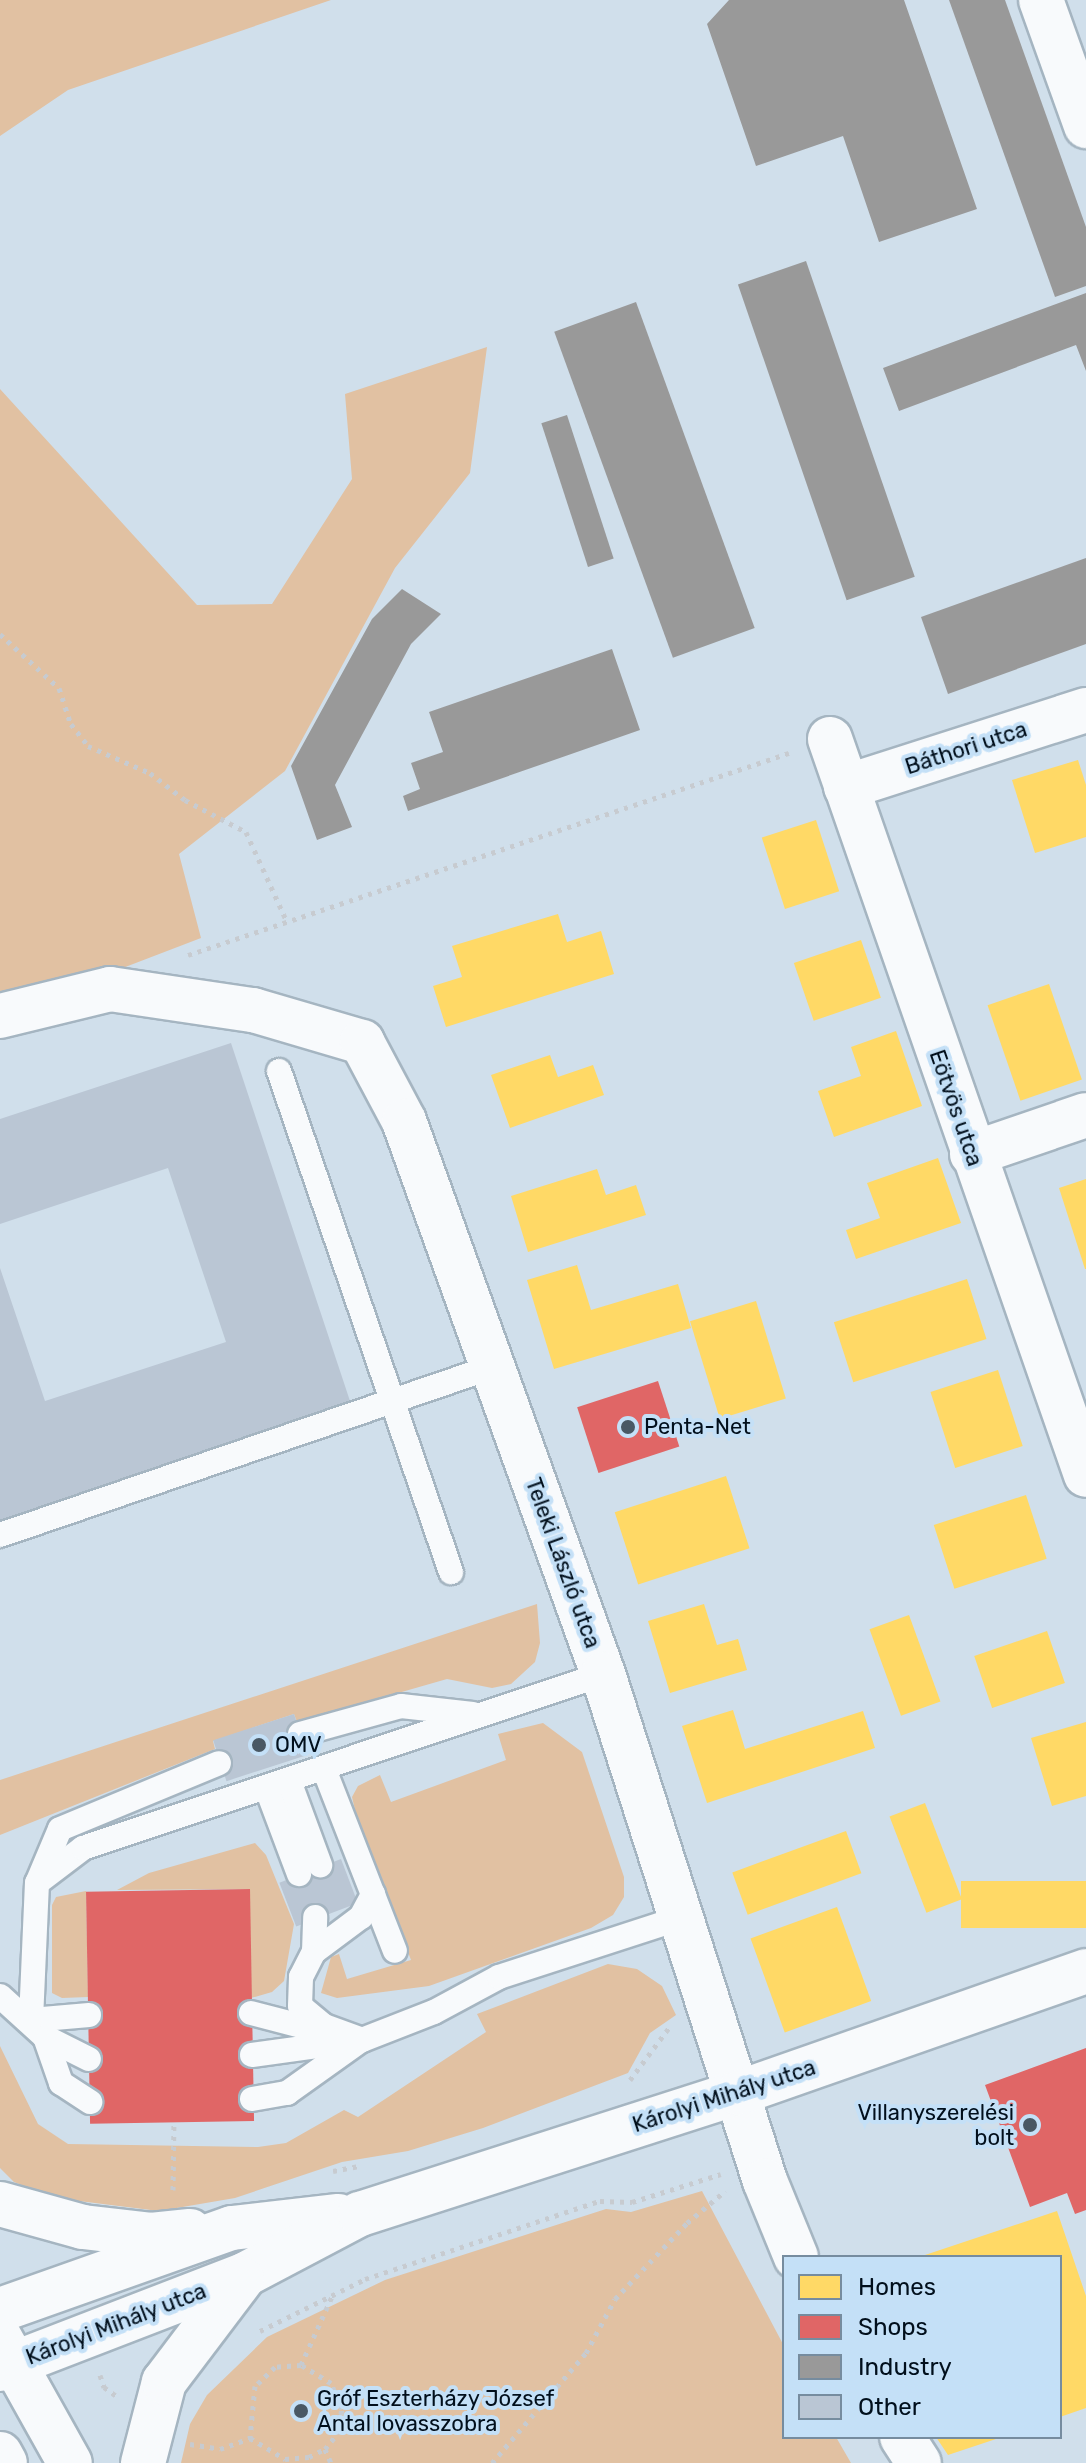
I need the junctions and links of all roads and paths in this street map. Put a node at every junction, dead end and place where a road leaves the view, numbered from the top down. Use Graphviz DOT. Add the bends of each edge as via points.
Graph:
graph roads {
  1 [pos="1041,0"];
  2 [pos="1086,126"];
  3 [pos="0,634"];
  4 [pos="1086,710"];
  5 [pos="830,739"];
  6 [pos="846,787"];
  7 [pos="287,922"];
  8 [pos="178,959"];
  9 [pos="0,1016"];
  10 [pos="279,1071"];
  11 [pos="1086,1115"];
  12 [pos="972,1154"];
  13 [pos="492,1367"];
  14 [pos="392,1401"];
  15 [pos="1086,1475"];
  16 [pos="0,1535"];
  17 [pos="451,1572"];
  18 [pos="603,1674"];
  19 [pos="482,1715"];
  20 [pos="300,1734"];
  21 [pos="219,1763"];
  22 [pos="324,1769"];
  23 [pos="278,1785"];
  24 [pos="309,1869"];
  25 [pos="37,1883"];
  26 [pos="373,1894"];
  27 [pos="681,1918"];
  28 [pos="395,1951"];
  29 [pos="1086,1971"];
  30 [pos="0,1996"];
  31 [pos="711,2010"];
  32 [pos="251,2013"];
  33 [pos="89,2015"];
  34 [pos="38,2028"];
  35 [pos="362,2040"];
  36 [pos="252,2055"];
  37 [pos="89,2059"];
  38 [pos="623,2083"];
  39 [pos="738,2093"];
  40 [pos="252,2099"];
  41 [pos="90,2102"];
  42 [pos="174,2121"];
  43 [pos="760,2162"];
  44 [pos="372,2164"];
  45 [pos="323,2174"];
  46 [pos="172,2181"];
  47 [pos="0,2204"];
  48 [pos="360,2214"];
  49 [pos="232,2228"];
  50 [pos="795,2255"];
  51 [pos="246,2274"];
  52 [pos="333,2294"];
  53 [pos="0,2310"];
  54 [pos="247,2340"];
  55 [pos="5,2357"];
  56 [pos="301,2365"];
  57 [pos="250,2438"];
  58 [pos="181,2439"];
  59 [pos="903,2439"];
  60 [pos="325,2449"];
  61 [pos="0,2454"];
  62 [pos="5,2463"];
  63 [pos="70,2463"];
  64 [pos="143,2463"];
  65 [pos="331,2463"];
  66 [pos="492,2463"];
  67 [pos="919,2463"];
  1 -- 2 [label="street"];
  3 -- 7 [label="path" via="59,688 71,724 88,746 150,773 185,800 246,832"];
  4 -- 6 [label="street, Báthori utca"];
  5 -- 6 [label="street, Eötvös utca"];
  5 -- 7 [label="path"];
  6 -- 12 [label="street, Eötvös utca"];
  7 -- 8 [label="path"];
  9 -- 13 [label="street, Teleki László utca" via="110,989 253,1010 362,1042 404,1121"];
  10 -- 14 [label="lane"];
  11 -- 12 [label="street"];
  12 -- 15 [label="street, Eötvös utca"];
  13 -- 14 [label="lane"];
  13 -- 18 [label="street, Teleki László utca"];
  14 -- 16 [label="lane"];
  14 -- 17 [label="lane"];
  18 -- 19 [label="lane"];
  18 -- 27 [label="street, Teleki László utca"];
  19 -- 20 [label="lane" via="401,1706"];
  19 -- 22 [label="lane"];
  21 -- 25 [label="lane" via="60,1829"];
  22 -- 23 [label="lane"];
  22 -- 26 [label="lane"];
  23 -- 24 [label="lane"];
  23 -- 25 [label="lane" via="83,1848"];
  25 -- 34 [label="lane"];
  26 -- 28 [label="lane"];
  26 -- 35 [label="lane" via="361,1917 330,1920 301,1977 300,2006 324,2026"];
  27 -- 31 [label="street, Teleki László utca"];
  27 -- 35 [label="lane" via="499,1977 434,2012"];
  29 -- 39 [label="street, Károlyi Mihály utca"];
  30 -- 34 [label="lane"];
  31 -- 38 [label="path" via="671,2025"];
  31 -- 39 [label="street, Teleki László utca"];
  32 -- 35 [label="lane"];
  33 -- 34 [label="lane"];
  34 -- 37 [label="lane"];
  34 -- 41 [label="lane" via="61,2083"];
  35 -- 36 [label="lane"];
  35 -- 40 [label="lane" via="287,2093"];
  39 -- 43 [label="street, Teleki László utca"];
  39 -- 48 [label="street, Károlyi Mihály utca"];
  42 -- 46 [label="path"];
  43 -- 50 [label="street, Teleki László utca"];
  43 -- 52 [label="path" via="632,2202 600,2201"];
  43 -- 66 [label="path" via="687,2223 615,2299 586,2353"];
  44 -- 45 [label="path"];
  47 -- 49 [label="street" via="83,2227 151,2235"];
  48 -- 49 [label="street, Károlyi Mihály utca"];
  48 -- 51 [label="street, Károlyi Mihály utca"];
  49 -- 53 [label="street, Károlyi Mihály utca"];
  51 -- 55 [label="street, Károlyi Mihály utca"];
  51 -- 64 [label="street" via="164,2382"];
  52 -- 54 [label="path" via="272,2322"];
  52 -- 56 [label="path"];
  55 -- 63 [label="street"];
  56 -- 57 [label="path" via="275,2367 255,2386"];
  56 -- 60 [label="path" via="331,2383 342,2409 337,2434"];
  57 -- 58 [label="path" via="220,2449"];
  57 -- 60 [label="path" via="285,2459"];
  59 -- 67 [label="street"];
  60 -- 65 [label="path"];
  61 -- 62 [label="street"];
}
